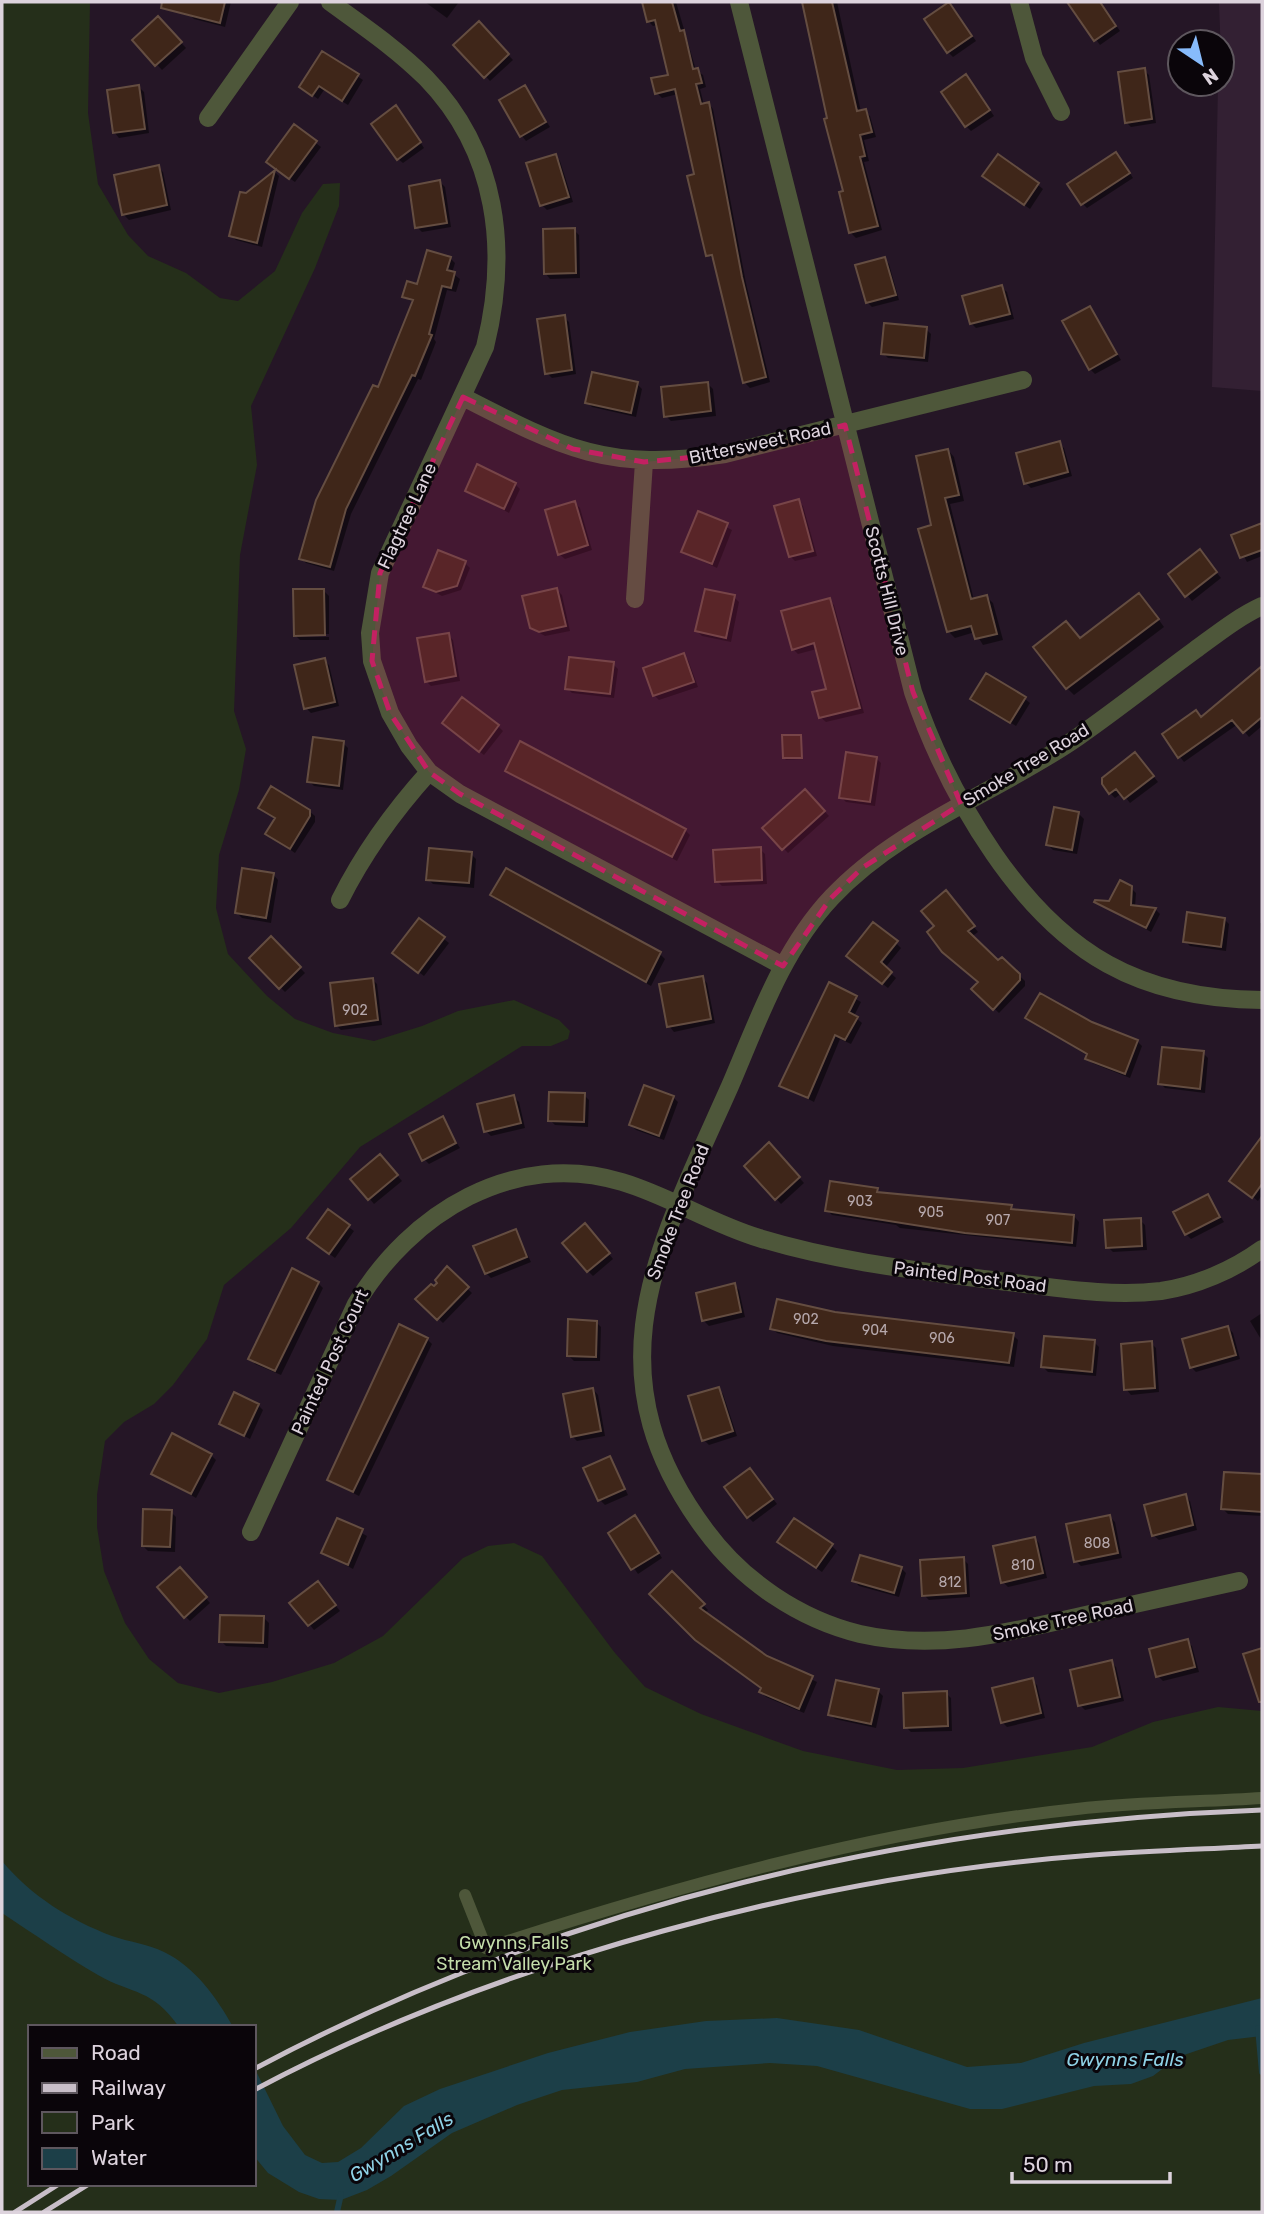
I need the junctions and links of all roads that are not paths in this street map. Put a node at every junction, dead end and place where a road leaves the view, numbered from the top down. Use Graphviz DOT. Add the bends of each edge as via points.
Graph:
graph roads {
  1 [pos="290,2"];
  2 [pos="330,2"];
  3 [pos="738,2"];
  4 [pos="1019,2"];
  5 [pos="1061,112"];
  6 [pos="208,118"];
  7 [pos="1023,380"];
  8 [pos="463,397"];
  9 [pos="845,425"];
  10 [pos="644,462"];
  11 [pos="635,599"];
  12 [pos="1262,606"];
  13 [pos="429,772"];
  14 [pos="961,804"];
  15 [pos="340,900"];
  16 [pos="783,966"];
  17 [pos="1262,1000"];
  18 [pos="677,1204"];
  19 [pos="1262,1249"];
  20 [pos="251,1532"];
  21 [pos="1239,1581"];
  22 [pos="1262,1798"];
  23 [pos="466,1895"];
  1 -- 6 [label="street"];
  2 -- 8 [label="street, Flagtree Lane" via="428,80 470,140 484,172 493,203 498,275 485,347"];
  3 -- 9 [label="street, Scotts Hill Drive"];
  4 -- 5 [label="street" via="1034,58"];
  7 -- 9 [label="street, Bittersweet Road"];
  8 -- 10 [label="street, Bittersweet Road" via="573,449"];
  8 -- 13 [label="street, Flagtree Lane" via="380,573 370,633 372,660 390,713"];
  9 -- 10 [label="street, Bittersweet Road" via="725,454"];
  9 -- 14 [label="street, Scotts Hill Drive" via="913,692"];
  10 -- 11 [label="street"];
  12 -- 14 [label="street, Smoke Tree Road" via="1073,740"];
  13 -- 15 [label="street" via="365,851"];
  13 -- 16 [label="street, Flagtree Lane" via="493,813"];
  14 -- 16 [label="street, Smoke Tree Road" via="862,868 831,898"];
  14 -- 17 [label="street, Scotts Hill Drive" via="1035,909 1085,951 1120,971 1174,991 1224,1000"];
  16 -- 18 [label="street, Smoke Tree Road"];
  18 -- 19 [label="street, Painted Post Road" via="751,1236 860,1264 1102,1293 1153,1292 1195,1283"];
  18 -- 20 [label="street, Painted Post Court" via="622,1182 555,1174 484,1188 419,1227 392,1252 356,1304"];
  18 -- 21 [label="street, Smoke Tree Road" via="650,1279 644,1314 643,1380 653,1433 667,1471 714,1543 743,1573 774,1595 814,1618 858,1633 908,1642 960,1641"];
  22 -- 23 [label="lane" via="1078,1809 958,1827 798,1858 584,1916 486,1948"];
}
